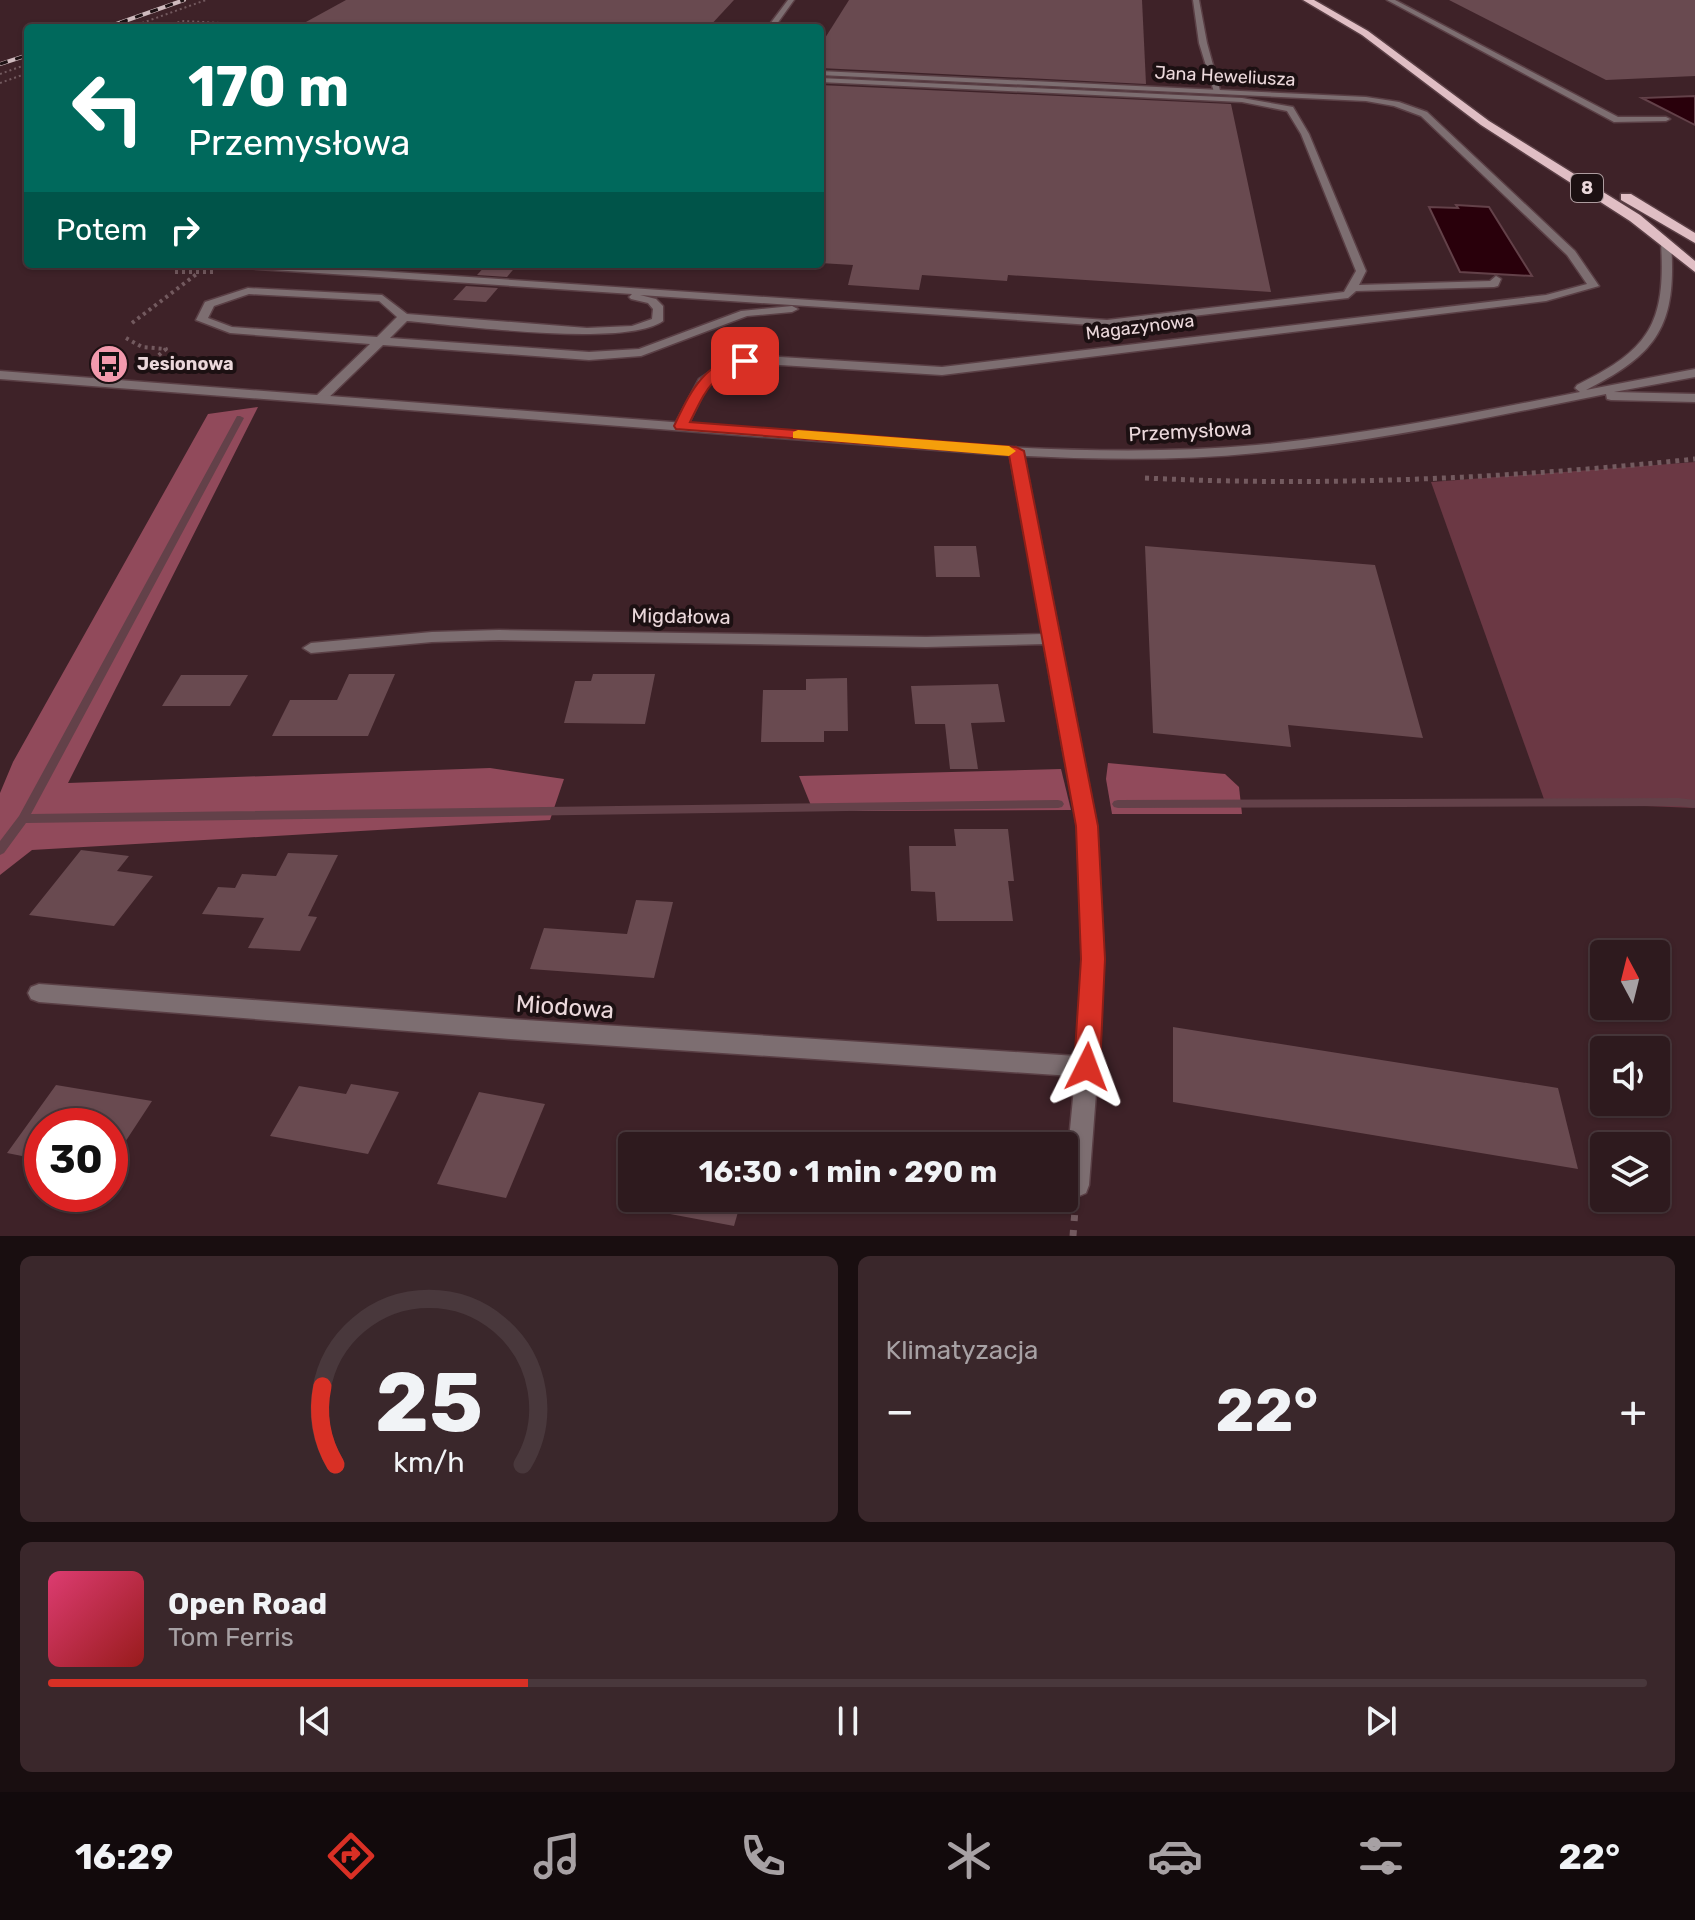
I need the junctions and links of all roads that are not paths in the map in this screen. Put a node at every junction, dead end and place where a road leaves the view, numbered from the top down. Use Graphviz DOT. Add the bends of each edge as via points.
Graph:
graph roads {
  1 [pos="791,0"];
  2 [pos="1196,0"];
  3 [pos="1307,0"];
  4 [pos="1390,0"];
  5 [pos="773,24"];
  6 [pos="1365,33"];
  7 [pos="824,73"];
  8 [pos="824,80"];
  9 [pos="1218,92"];
  10 [pos="1666,119"];
  11 [pos="1695,239"];
  12 [pos="1666,243"];
  13 [pos="1571,253"];
  14 [pos="291,268"];
  15 [pos="1695,268"];
  16 [pos="1496,279"];
  17 [pos="583,287"];
  18 [pos="1352,288"];
  19 [pos="871,306"];
  20 [pos="404,317"];
  21 [pos="301,335"];
  22 [pos="382,341"];
  23 [pos="349,366"];
  24 [pos="1695,373"];
  25 [pos="0,375"];
  26 [pos="1558,398"];
  27 [pos="1695,398"];
  28 [pos="320,399"];
  29 [pos="681,426"];
  30 [pos="1016,451"];
  31 [pos="1050,639"];
  32 [pos="311,648"];
  33 [pos="39,993"];
  34 [pos="1087,1067"];
  35 [pos="1078,1173"];
  1 -- 5 [label="street"];
  2 -- 9 [label="street"];
  3 -- 6 [label="highway, 8"];
  4 -- 10 [label="street" via="1617,120"];
  6 -- 11 [label="highway, 8" via="1420,62"];
  6 -- 12 [label="highway, 8" via="1485,123"];
  7 -- 9 [label="street, Jana Heweliusza"];
  8 -- 18 [label="street" via="1242,100 1290,109 1361,271"];
  9 -- 13 [label="street, Jana Heweliusza" via="1366,99 1424,114"];
  12 -- 15 [label="highway, 8"];
  12 -- 26 [label="street" via="1668,295 1651,336 1632,361"];
  13 -- 29 [label="street, Magazynowa" via="1594,286 1546,298 942,371 731,362 703,382"];
  14 -- 17 [label="street"];
  16 -- 18 [label="street" via="1494,284 1469,286"];
  17 -- 19 [label="street"];
  17 -- 20 [label="street" via="652,301 659,308 657,321 633,329 587,331"];
  18 -- 19 [label="street" via="1348,295 1107,323"];
  19 -- 22 [label="street" via="745,313 641,352 589,356"];
  20 -- 21 [label="street" via="382,298 248,291 209,304 202,320 230,330"];
  20 -- 22 [label="street"];
  21 -- 22 [label="street"];
  21 -- 23 [label="street" via="346,350"];
  22 -- 23 [label="street"];
  23 -- 28 [label="street"];
  24 -- 26 [label="street, Przemysłowa"];
  25 -- 28 [label="street"];
  26 -- 27 [label="street"];
  26 -- 30 [label="street, Przemysłowa" via="1423,425 1257,449 1117,455"];
  28 -- 29 [label="street"];
  29 -- 30 [label="street, Przemysłowa"];
  30 -- 31 [label="street"];
  31 -- 32 [label="street, Migdałowa" via="499,635"];
  31 -- 34 [label="street" via="1087,826 1093,959"];
  33 -- 34 [label="street, Miodowa"];
  34 -- 35 [label="street"];
}
